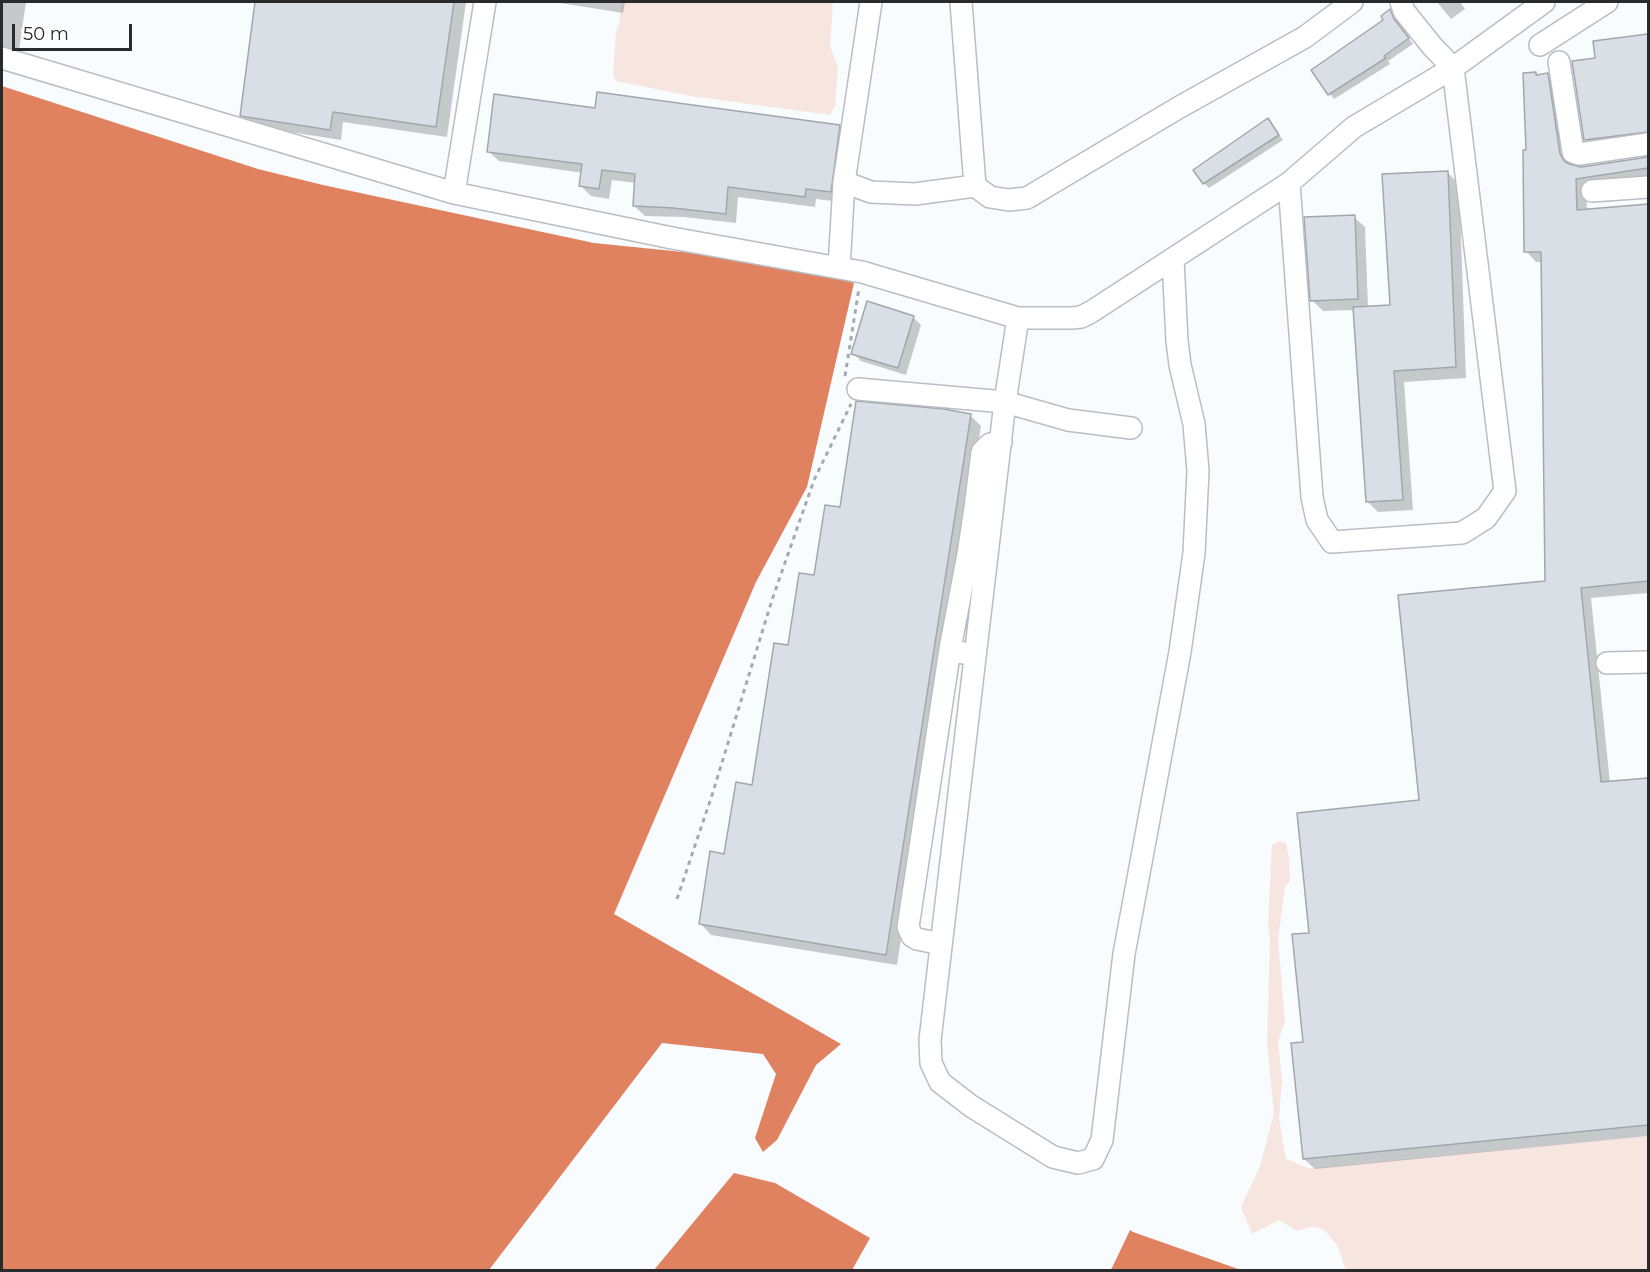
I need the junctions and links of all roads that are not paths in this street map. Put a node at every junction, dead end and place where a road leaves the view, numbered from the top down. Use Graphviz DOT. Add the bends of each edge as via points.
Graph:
graph roads {
  1 [pos="485,2"];
  2 [pos="871,2"];
  3 [pos="961,2"];
  4 [pos="1352,2"];
  5 [pos="1401,2"];
  6 [pos="1544,2"];
  7 [pos="1607,2"];
  8 [pos="1540,45"];
  9 [pos="2,58"];
  10 [pos="1559,62"];
  11 [pos="1453,68"];
  12 [pos="1648,144"];
  13 [pos="844,182"];
  14 [pos="1289,183"];
  15 [pos="975,186"];
  16 [pos="1648,187"];
  17 [pos="1592,191"];
  18 [pos="454,193"];
  19 [pos="1173,258"];
  20 [pos="839,268"];
  21 [pos="1018,318"];
  22 [pos="858,389"];
  23 [pos="1005,402"];
  24 [pos="1131,428"];
  25 [pos="978,555"];
  26 [pos="950,649"];
  27 [pos="975,657"];
  28 [pos="1648,662"];
  29 [pos="1607,663"];
  30 [pos="944,695"];
  31 [pos="970,700"];
  32 [pos="928,793"];
  33 [pos="959,798"];
  34 [pos="921,841"];
  35 [pos="953,846"];
  36 [pos="942,944"];
  1 -- 18 [label="lane"];
  2 -- 13 [label="lane"];
  3 -- 15 [label="lane"];
  4 -- 15 [label="lane" via="1305,37 1027,198 990,197"];
  5 -- 11 [label="lane" via="1404,11"];
  6 -- 11 [label="lane"];
  7 -- 8 [label="lane"];
  9 -- 18 [label="lane"];
  10 -- 12 [label="lane" via="1573,152"];
  11 -- 14 [label="lane" via="1354,127"];
  11 -- 14 [label="lane" via="1505,491 1486,518 1462,533 1332,542 1317,520"];
  13 -- 15 [label="lane" via="871,192 915,194"];
  13 -- 20 [label="lane"];
  14 -- 19 [label="lane"];
  16 -- 17 [label="lane"];
  18 -- 20 [label="lane"];
  19 -- 21 [label="lane" via="1081,317"];
  19 -- 36 [label="lane" via="1177,341 1194,424 1198,471 1194,553 1180,652 1124,954 1102,1140 1093,1159 1078,1163 1053,1157 971,1107 940,1082 932,1063 930,1040"];
  20 -- 21 [label="lane"];
  21 -- 23 [label="lane"];
  22 -- 23 [label="lane"];
  23 -- 24 [label="lane" via="1068,420"];
  23 -- 25 [label="lane"];
  25 -- 26 [label="lane"];
  25 -- 27 [label="lane"];
  26 -- 27 [label="lane"];
  26 -- 30 [label="lane"];
  27 -- 31 [label="lane"];
  28 -- 29 [label="lane"];
  30 -- 31 [label="lane"];
  30 -- 32 [label="lane"];
  31 -- 33 [label="lane"];
  32 -- 33 [label="lane"];
  32 -- 34 [label="lane"];
  33 -- 35 [label="lane"];
  34 -- 35 [label="lane"];
  34 -- 36 [label="lane" via="908,927 917,939"];
  35 -- 36 [label="lane"];
}
